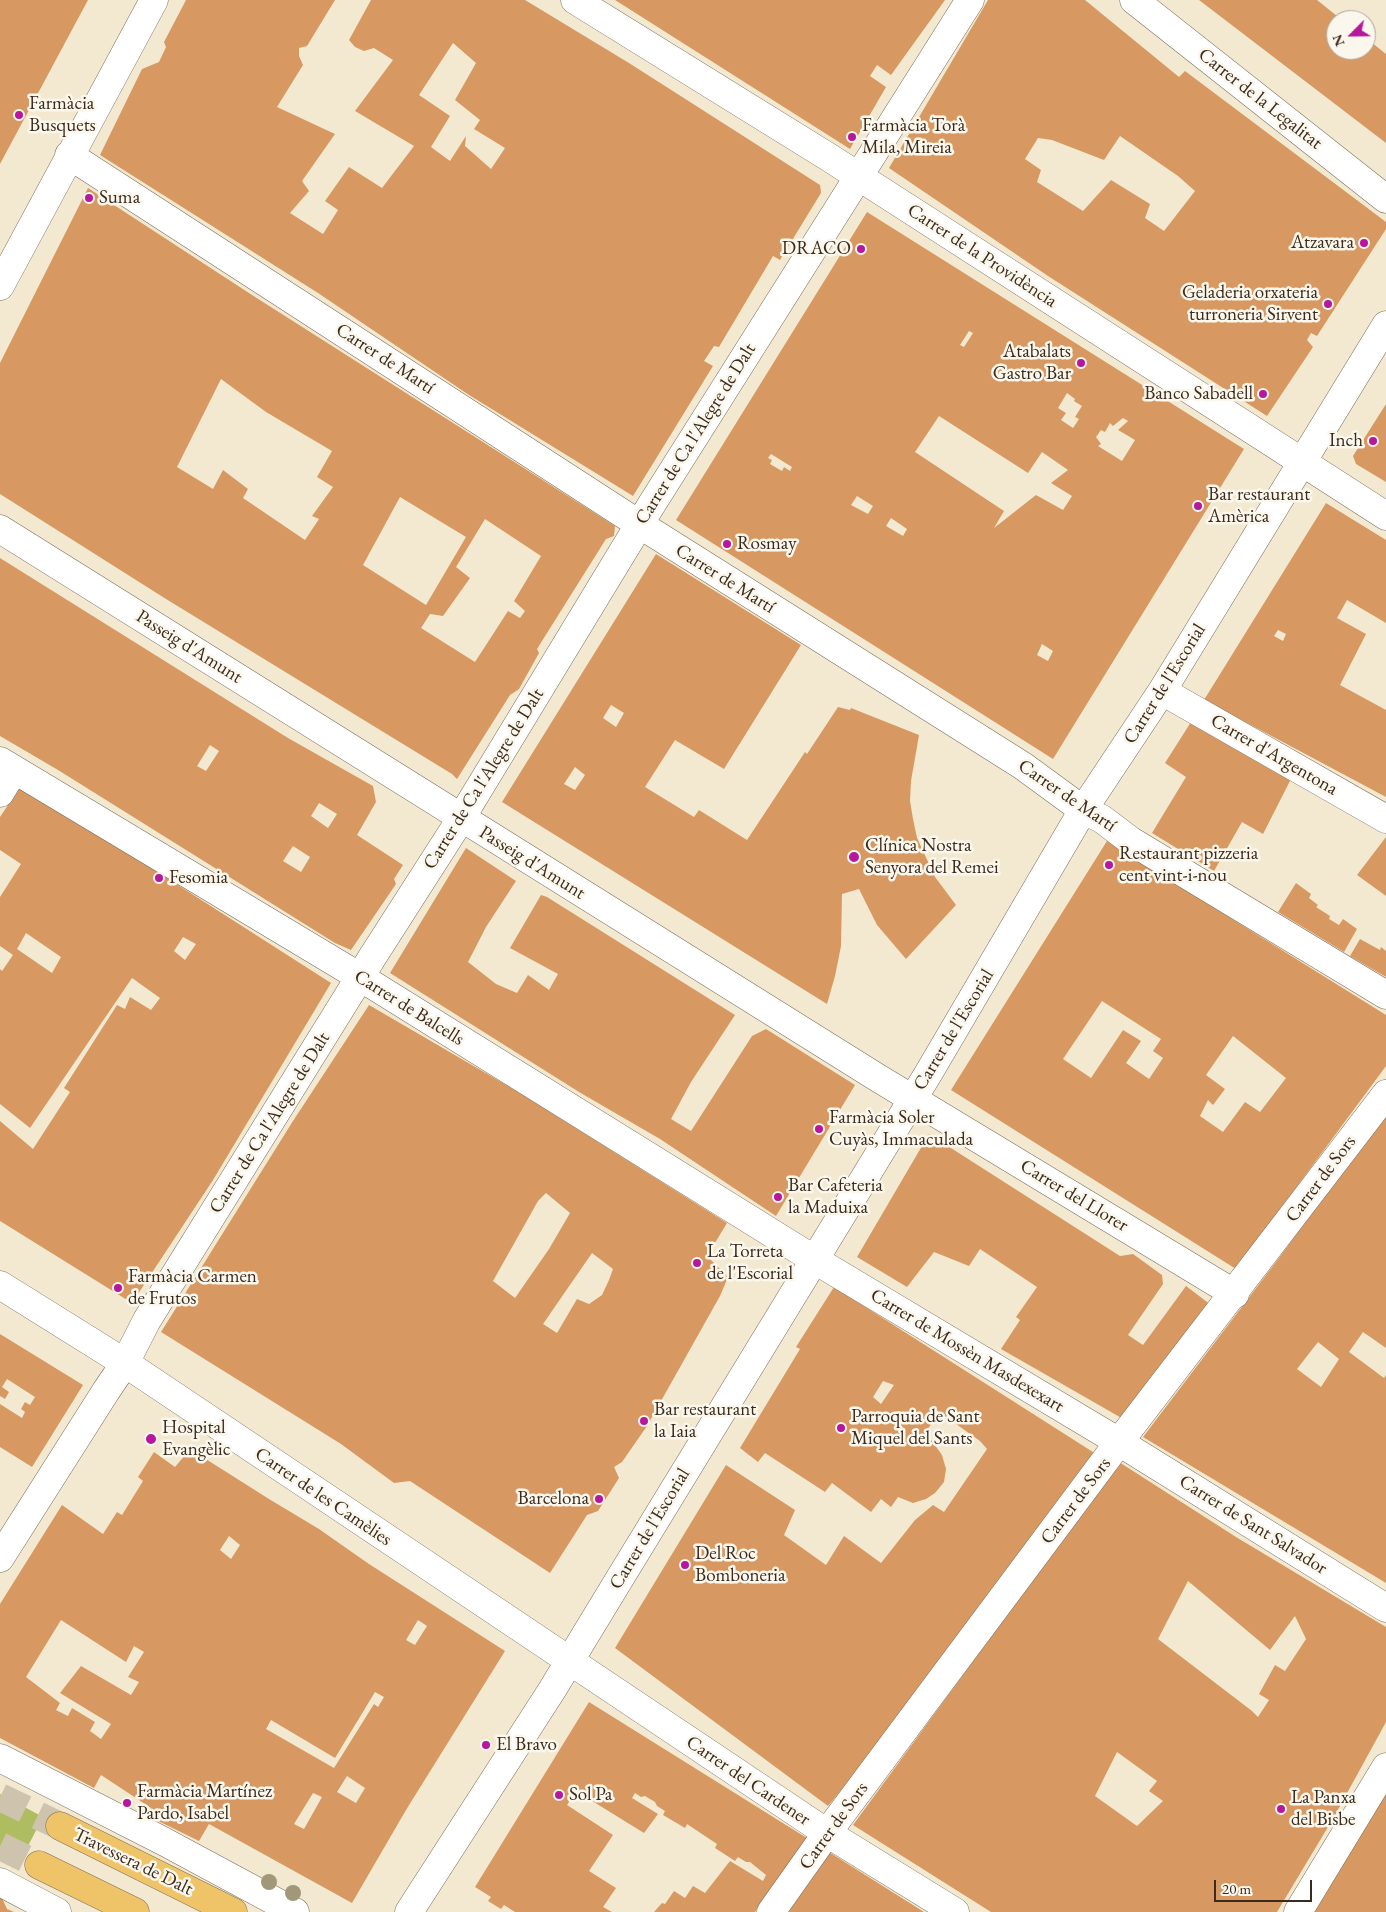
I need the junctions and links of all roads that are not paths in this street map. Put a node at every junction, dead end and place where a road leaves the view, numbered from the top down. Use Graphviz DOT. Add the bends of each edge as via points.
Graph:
graph roads {
  1 [pos="154,0"];
  2 [pos="575,0"];
  3 [pos="970,0"];
  4 [pos="1134,0"];
  5 [pos="69,155"];
  6 [pos="858,177"];
  7 [pos="1386,199"];
  8 [pos="0,286"];
  9 [pos="1386,325"];
  10 [pos="1301,463"];
  11 [pos="1386,516"];
  12 [pos="640,525"];
  13 [pos="0,529"];
  14 [pos="1162,691"];
  15 [pos="7,765"];
  16 [pos="0,794"];
  17 [pos="1083,810"];
  18 [pos="461,818"];
  19 [pos="1386,819"];
  20 [pos="360,977"];
  21 [pos="1386,995"];
  22 [pos="1386,1094"];
  23 [pos="913,1098"];
  24 [pos="815,1260"];
  25 [pos="0,1285"];
  26 [pos="1234,1294"];
  27 [pos="125,1363"];
  28 [pos="1119,1442"];
  29 [pos="0,1558"];
  30 [pos="1386,1608"];
  31 [pos="569,1661"];
  32 [pos="0,1758"];
  33 [pos="1386,1767"];
  34 [pos="60,1826"];
  35 [pos="827,1833"];
  36 [pos="39,1865"];
  37 [pos="0,1882"];
  38 [pos="57,1912"];
  39 [pos="135,1912"];
  40 [pos="233,1912"];
  41 [pos="295,1912"];
  42 [pos="410,1912"];
  43 [pos="771,1912"];
  44 [pos="955,1912"];
  45 [pos="1298,1912"];
  1 -- 5 [label="street"];
  2 -- 6 [label="street, Carrer de la Providència"];
  3 -- 6 [label="street, Carrer de Ca l'Alegre de Dalt"];
  4 -- 7 [label="street, Carrer de la Legalitat"];
  5 -- 8 [label="street"];
  5 -- 12 [label="street, Carrer de Martí"];
  6 -- 10 [label="street, Carrer de la Providència"];
  6 -- 12 [label="street, Carrer de Ca l'Alegre de Dalt"];
  9 -- 10 [label="street, Carrer de l'Escorial"];
  10 -- 11 [label="street, Carrer de la Providència"];
  10 -- 14 [label="street, Carrer de l'Escorial"];
  12 -- 17 [label="street, Carrer de Martí" via="1023,766"];
  12 -- 18 [label="street, Carrer de Ca l'Alegre de Dalt"];
  13 -- 18 [label="street, Passeig d'Amunt"];
  14 -- 17 [label="street, Carrer de l'Escorial"];
  14 -- 19 [label="street, Carrer d'Argentona"];
  15 -- 16 [label="street"];
  15 -- 20 [label="street, Carrer de Balcells"];
  17 -- 21 [label="street, Carrer de Martí"];
  17 -- 23 [label="street, Carrer de l'Escorial"];
  18 -- 20 [label="street, Carrer de Ca l'Alegre de Dalt"];
  18 -- 23 [label="street, Passeig d'Amunt"];
  20 -- 24 [label="street, Carrer de Balcells"];
  20 -- 27 [label="street, Carrer de Ca l'Alegre de Dalt" via="148,1320"];
  22 -- 26 [label="street, Carrer de Sors"];
  23 -- 24 [label="street, Carrer de l'Escorial"];
  23 -- 26 [label="street, Carrer del Llorer"];
  24 -- 28 [label="street, Carrer de Mossèn Masdexexart"];
  24 -- 31 [label="street, Carrer de l'Escorial"];
  25 -- 27 [label="street, Carrer de les Camèlies"];
  26 -- 28 [label="street, Carrer de Sors"];
  27 -- 29 [label="street, Carrer de Ca l'Alegre de Dalt"];
  27 -- 31 [label="street, Carrer de les Camèlies"];
  28 -- 30 [label="street, Carrer de Sant Salvador"];
  28 -- 35 [label="street, Carrer de Sors"];
  31 -- 35 [label="street, Carrer del Cardener"];
  31 -- 42 [label="street, Carrer de l'Escorial"];
  32 -- 41 [label="street, Travessera de Dalt"];
  33 -- 45 [label="street"];
  34 -- 40 [label="main road, Travessera de Dalt"];
  35 -- 43 [label="street, Carrer de Sors"];
  35 -- 44 [label="street, Carrer del Cardener"];
  36 -- 39 [label="main road"];
  37 -- 38 [label="street"];
}
